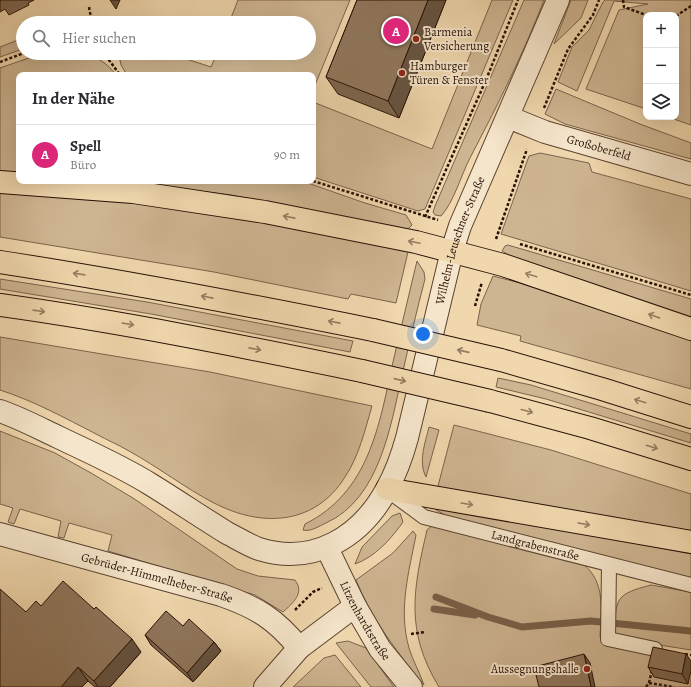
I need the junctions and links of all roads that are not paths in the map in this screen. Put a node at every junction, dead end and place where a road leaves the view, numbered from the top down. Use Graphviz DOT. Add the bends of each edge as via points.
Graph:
graph roads {
  1 [pos="558,0"];
  2 [pos="508,117"];
  3 [pos="691,174"];
  4 [pos="0,182"];
  5 [pos="16,183"];
  6 [pos="27,184"];
  7 [pos="452,252"];
  8 [pos="0,262"];
  9 [pos="0,306"];
  10 [pos="691,329"];
  11 [pos="0,412"];
  12 [pos="691,417"];
  13 [pos="691,459"];
  14 [pos="387,489"];
  15 [pos="0,534"];
  16 [pos="691,542"];
  17 [pos="327,548"];
  18 [pos="609,565"];
  19 [pos="691,585"];
  20 [pos="355,606"];
  21 [pos="299,648"];
  22 [pos="655,649"];
  23 [pos="265,687"];
  24 [pos="411,687"];
  1 -- 2 [label="street, Wilhelm-Leuschner-Straße"];
  2 -- 3 [label="street, Großoberfeld" via="540,131"];
  2 -- 7 [label="street, Wilhelm-Leuschner-Straße" via="460,226"];
  5 -- 4 [label="highway, one-way"];
  7 -- 6 [label="highway, one-way" via="416,242 265,212 133,192"];
  10 -- 7 [label="highway, one-way" via="510,268"];
  7 -- 14 [label="street, Wilhelm-Leuschner-Straße" via="408,438"];
  12 -- 8 [label="highway, one-way, bridge" via="501,360 373,330 177,291"];
  9 -- 13 [label="highway, one-way, bridge" via="159,330 362,370 590,428"];
  11 -- 17 [label="street, Wilhelm-Leuschner-Straße" via="94,454 258,549 302,554"];
  14 -- 16 [label="highway, one-way"];
  14 -- 17 [label="street, Wilhelm-Leuschner-Straße" via="373,511 355,530"];
  14 -- 18 [label="lane, Landgrabenstraße" via="424,517"];
  15 -- 21 [label="street, Gebrüder-Himmelheber-Straße" via="246,604 270,617"];
  17 -- 20 [label="street, Litzenhardtstraße"];
  18 -- 19 [label="lane, Landgrabenstraße"];
  18 -- 22 [label="lane" via="608,639"];
  20 -- 21 [label="street"];
  20 -- 24 [label="street, Litzenhardtstraße" via="380,649"];
  21 -- 23 [label="street"];
}
